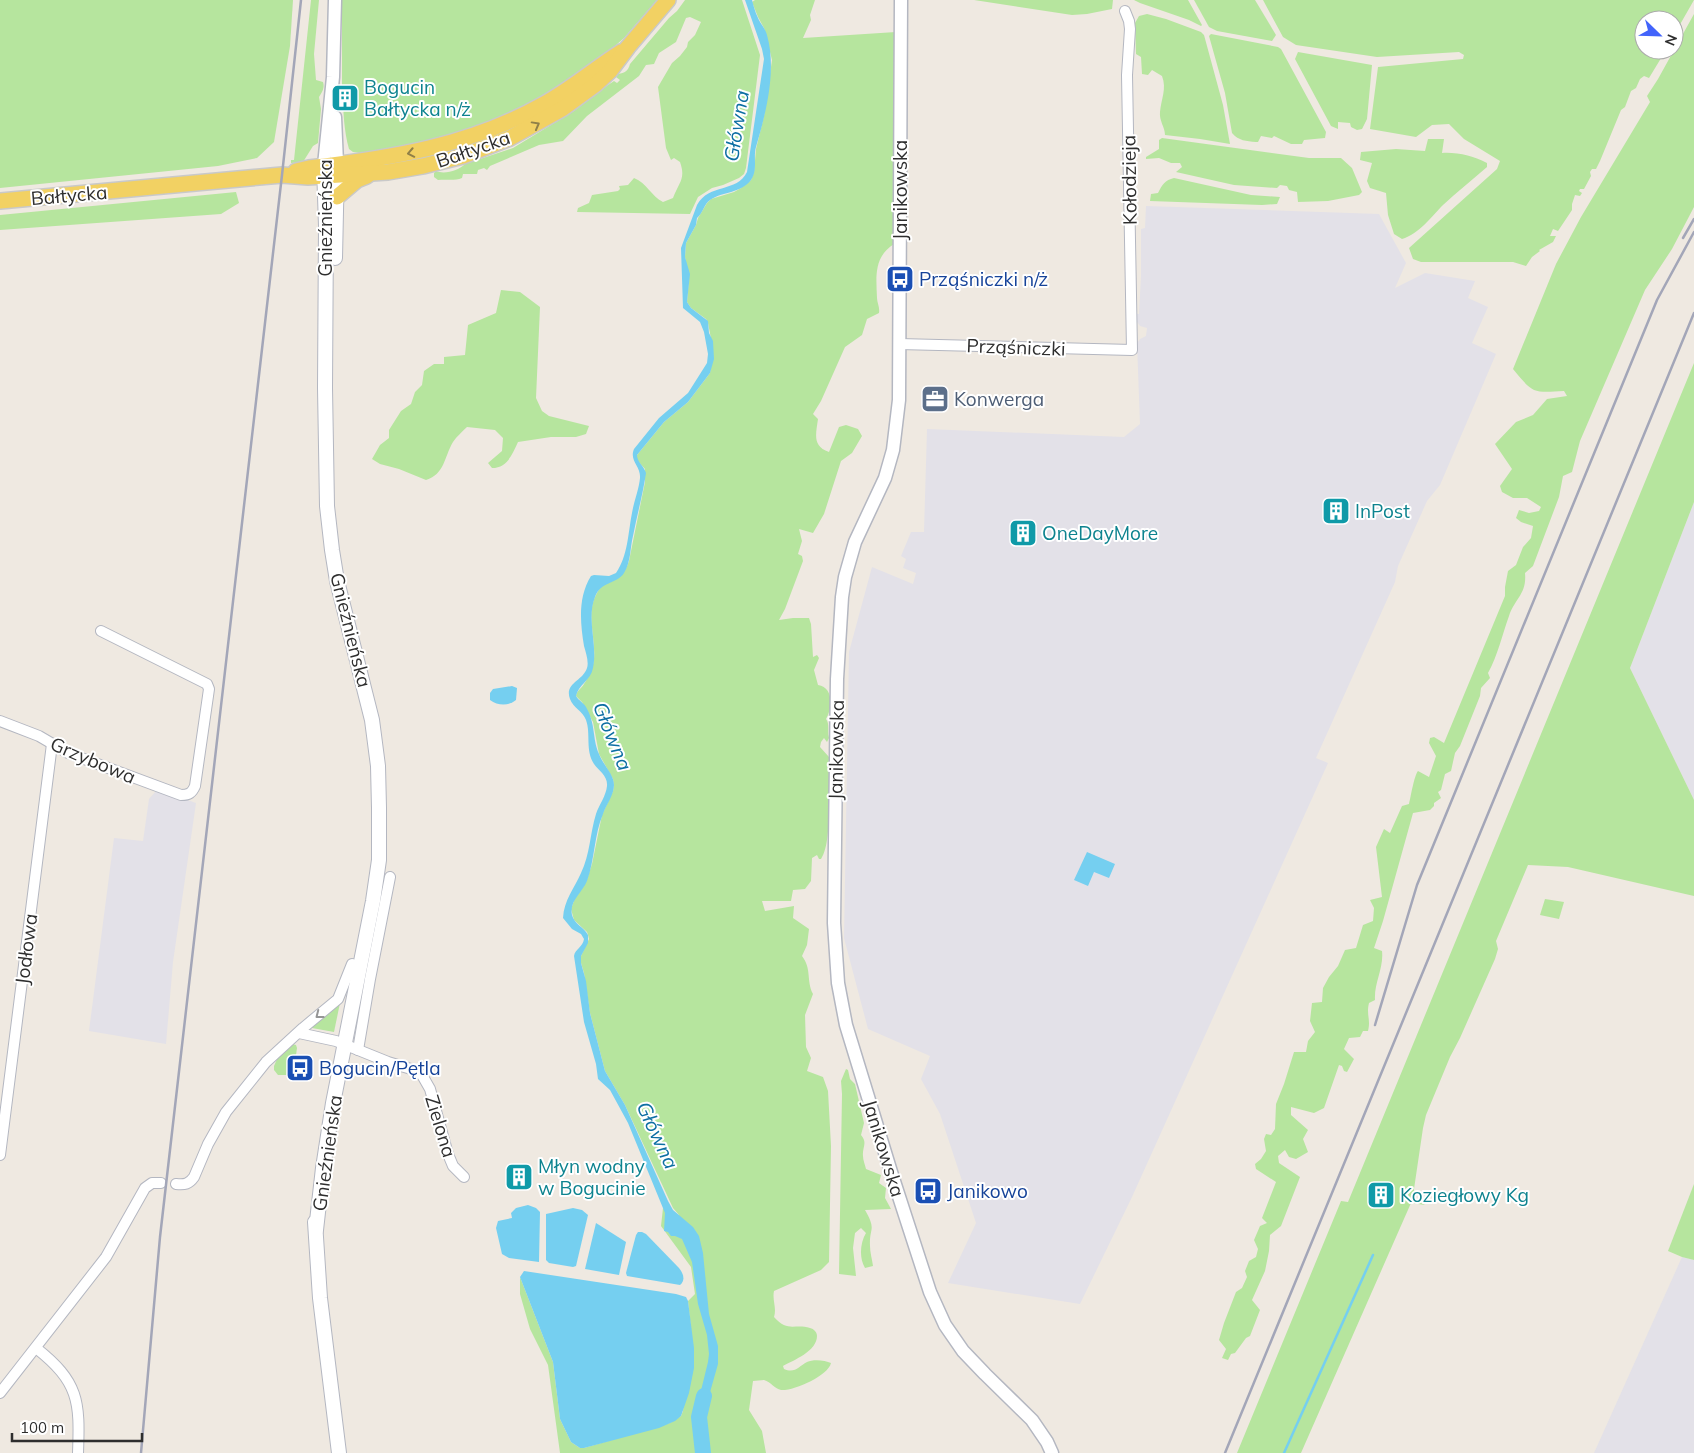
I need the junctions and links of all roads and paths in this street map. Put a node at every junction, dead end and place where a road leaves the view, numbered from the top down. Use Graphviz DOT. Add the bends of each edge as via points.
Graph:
graph roads {
  1 [pos="335,0"];
  2 [pos="668,0"];
  3 [pos="902,0"];
  4 [pos="1125,12"];
  5 [pos="628,47"];
  6 [pos="330,170"];
  7 [pos="373,174"];
  8 [pos="337,197"];
  9 [pos="0,201"];
  10 [pos="899,344"];
  11 [pos="1132,350"];
  12 [pos="326,418"];
  13 [pos="101,631"];
  14 [pos="0,721"];
  15 [pos="52,744"];
  16 [pos="378,840"];
  17 [pos="390,877"];
  18 [pos="352,964"];
  19 [pos="299,1033"];
  20 [pos="341,1043"];
  21 [pos="358,1050"];
  22 [pos="0,1155"];
  23 [pos="464,1177"];
  24 [pos="162,1183"];
  25 [pos="176,1184"];
  26 [pos="36,1348"];
  27 [pos="0,1393"];
  28 [pos="78,1453"];
  29 [pos="339,1453"];
  30 [pos="1052,1453"];
  1 -- 6 [label="street, Gnieźnieńska"];
  2 -- 5 [label="main road, Bałtycka"];
  3 -- 10 [label="street, Janikowska"];
  4 -- 11 [label="street, Kołodzieja" via="1130,29"];
  5 -- 6 [label="main road, Bałtycka, one-way" via="565,92 495,128 424,150"];
  7 -- 5 [label="main road, Bałtycka, one-way" via="463,156 529,128 595,85"];
  6 -- 7 [label="main road, Bałtycka"];
  6 -- 8 [label="main road, Gnieźnieńska"];
  6 -- 9 [label="main road, Bałtycka" via="309,168 287,174"];
  6 -- 12 [label="main road, Gnieźnieńska" via="326,226"];
  7 -- 8 [label="main road" via="357,180"];
  8 -- 12 [label="main road, Gnieźnieńska" via="333,358"];
  10 -- 11 [label="street, Prząśniczki"];
  10 -- 30 [label="street, Janikowska" via="899,400 893,450 885,478 855,542 845,577 840,614 834,923 838,983 846,1025 863,1082 914,1245 945,1325 963,1351 1032,1420"];
  12 -- 16 [label="main road, Gnieźnieńska" via="329,529 337,582 372,720 379,787"];
  13 -- 15 [label="street, Grzybowa" via="207,684 193,792 181,795"];
  14 -- 15 [label="street, Grzybowa"];
  15 -- 22 [label="street, Jodłowa"];
  16 -- 18 [label="main road, Gnieźnieńska"];
  16 -- 20 [label="main road, Gnieźnieńska" via="379,860 373,901"];
  17 -- 21 [label="street"];
  18 -- 19 [label="street, one-way" via="338,998"];
  18 -- 20 [label="main road, Gnieźnieńska"];
  19 -- 20 [label="street, Zielona"];
  19 -- 25 [label="street" via="266,1062 226,1112 190,1182"];
  20 -- 21 [label="street, Zielona"];
  20 -- 29 [label="main road, Gnieźnieńska" via="324,1104 314,1167 313,1204 320,1298"];
  21 -- 23 [label="street, Zielona" via="422,1074 438,1113 448,1154 453,1166"];
  24 -- 26 [label="street" via="152,1183 145,1188 106,1257"];
  26 -- 27 [label="street"];
  26 -- 28 [label="street" via="63,1372 74,1394 79,1416"];
}
